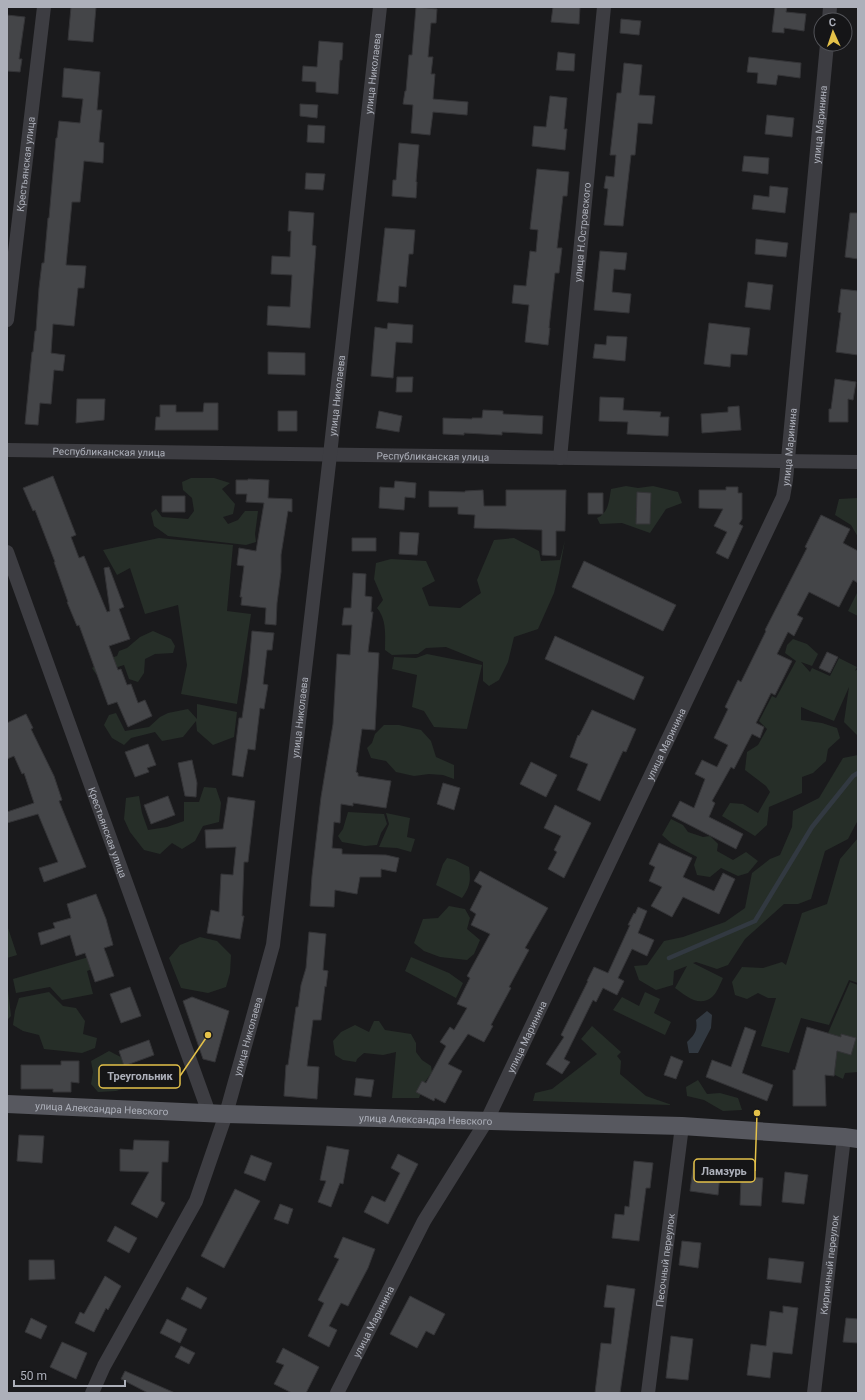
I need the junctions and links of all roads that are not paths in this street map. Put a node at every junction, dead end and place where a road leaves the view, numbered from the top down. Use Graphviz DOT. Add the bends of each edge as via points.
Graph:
graph roads {
  1 [pos="44,7"];
  2 [pos="380,7"];
  3 [pos="604,7"];
  4 [pos="826,52"];
  5 [pos="7,320"];
  6 [pos="7,450"];
  7 [pos="330,455"];
  8 [pos="560,458"];
  9 [pos="788,461"];
  10 [pos="858,462"];
  11 [pos="7,552"];
  12 [pos="7,1104"];
  13 [pos="217,1113"];
  14 [pos="487,1120"];
  15 [pos="682,1126"];
  16 [pos="853,1137"];
  17 [pos="92,1393"];
  18 [pos="337,1393"];
  19 [pos="648,1393"];
  20 [pos="814,1393"];
  1 -- 5 [label="street, Крестьянская улица"];
  2 -- 7 [label="street, улица Николаева"];
  3 -- 8 [label="street, улица Н.Островского"];
  4 -- 9 [label="street, улица Маринина"];
  6 -- 7 [label="street, Республиканская улица"];
  7 -- 8 [label="street, Республиканская улица"];
  7 -- 13 [label="street, улица Николаева" via="273,945"];
  8 -- 9 [label="street, Республиканская улица"];
  9 -- 10 [label="street, Республиканская улица"];
  9 -- 14 [label="street, улица Маринина" via="783,497 772,522"];
  11 -- 13 [label="street, Крестьянская улица"];
  12 -- 13 [label="main road, улица Александра Невского"];
  13 -- 14 [label="main road, улица Александра Невского"];
  13 -- 17 [label="street, улица Николаева" via="196,1201 104,1366"];
  14 -- 15 [label="main road, улица Александра Невского"];
  14 -- 18 [label="street, улица Маринина" via="424,1221"];
  15 -- 16 [label="main road, улица Александра Невского"];
  15 -- 19 [label="street, Песочный переулок"];
  16 -- 20 [label="street, Кирпичный переулок"];
}
